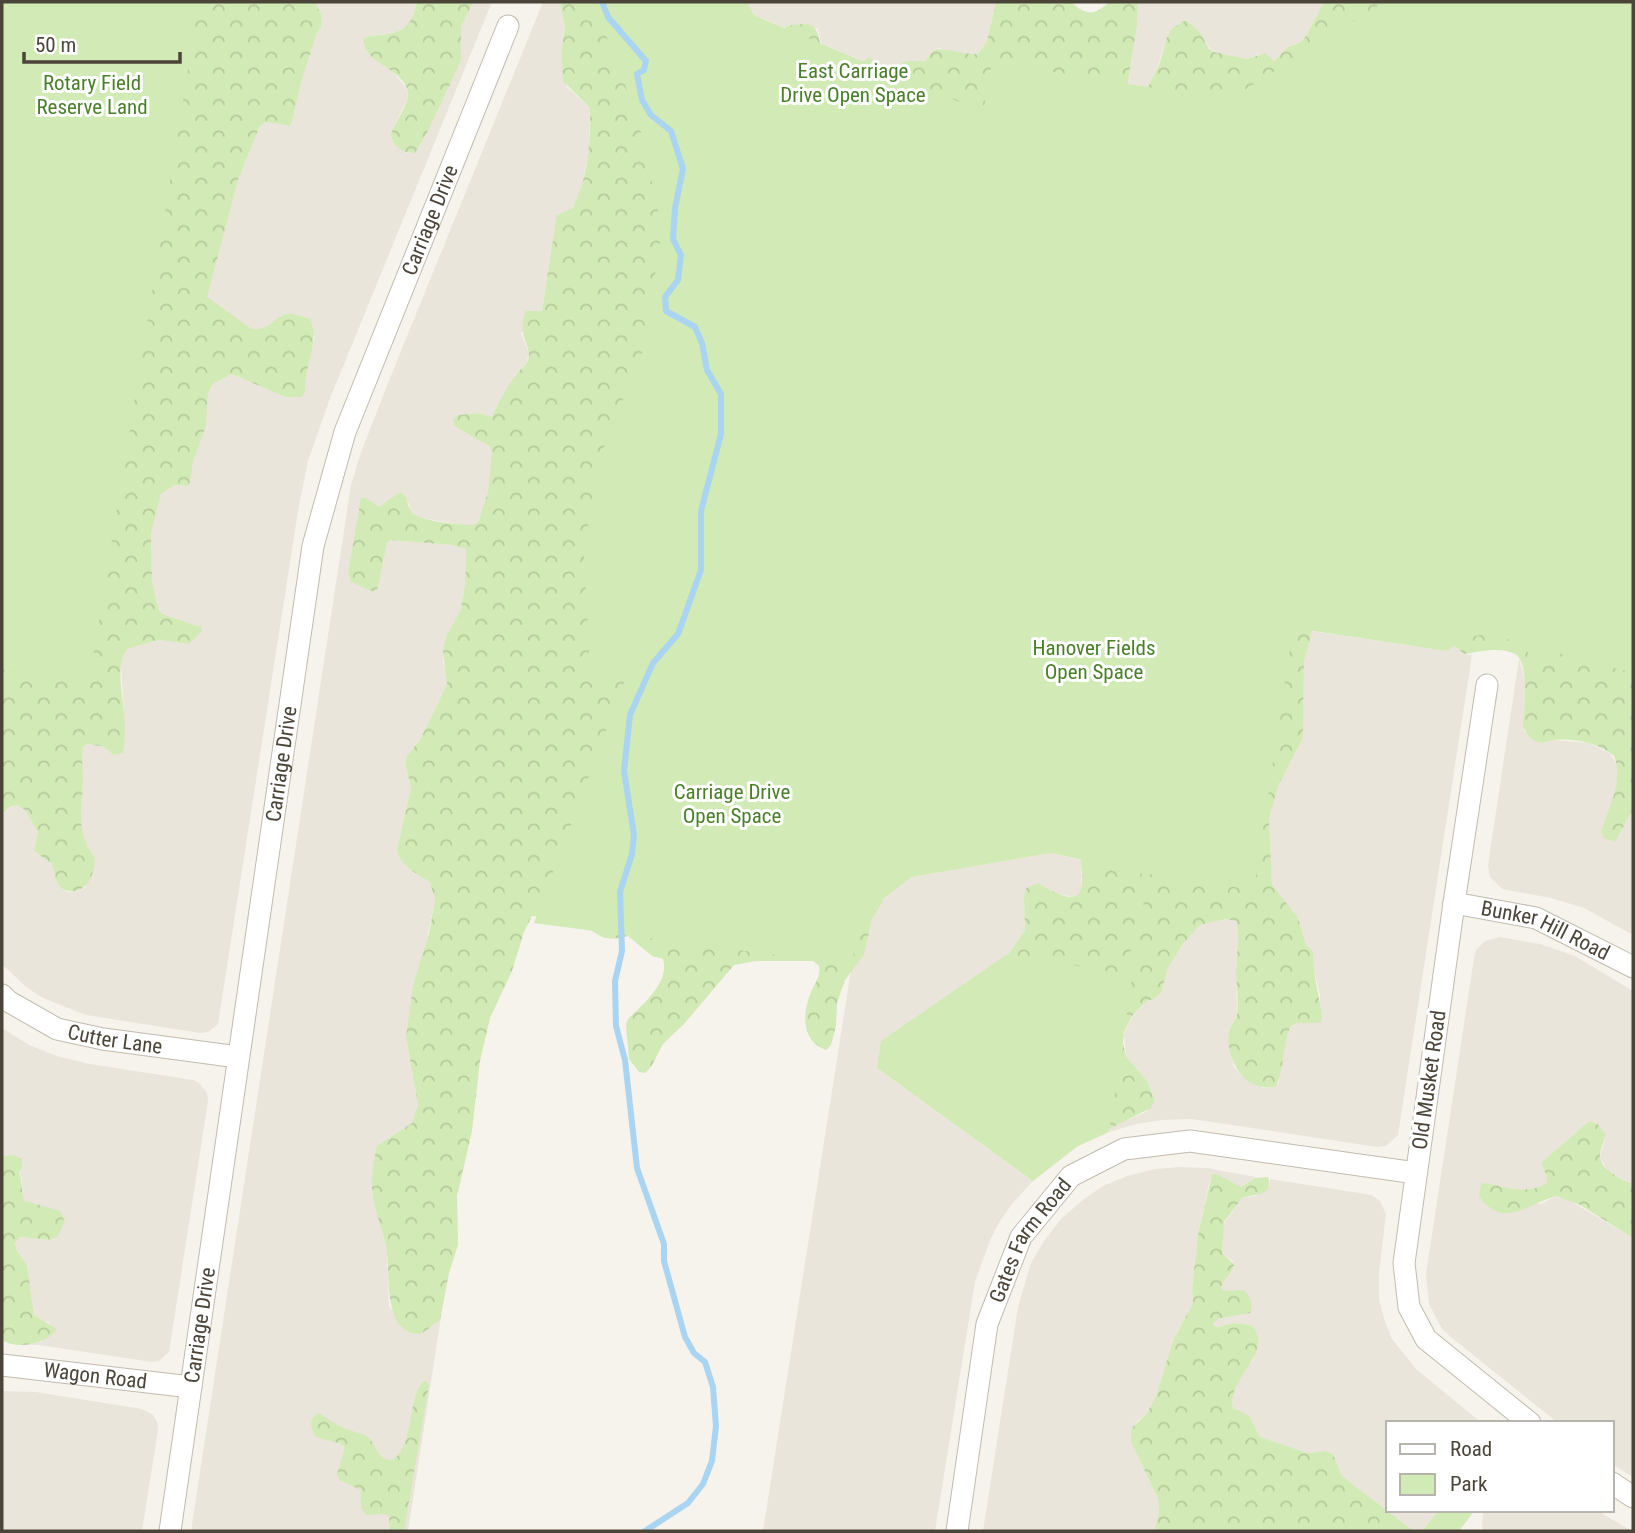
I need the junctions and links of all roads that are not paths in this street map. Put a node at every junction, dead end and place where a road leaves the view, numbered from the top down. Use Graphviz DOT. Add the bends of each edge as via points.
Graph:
graph roads {
  1 [pos="508,26"];
  2 [pos="1487,685"];
  3 [pos="1454,903"];
  4 [pos="1633,967"];
  5 [pos="2,995"];
  6 [pos="239,1057"];
  7 [pos="1416,1173"];
  8 [pos="2,1365"];
  9 [pos="191,1387"];
  10 [pos="1528,1421"];
  11 [pos="1614,1484"];
  12 [pos="1633,1497"];
  13 [pos="170,1531"];
  14 [pos="957,1531"];
  1 -- 6 [label="street, Carriage Drive" via="345,432 313,546"];
  2 -- 3 [label="street, Old Musket Road"];
  3 -- 4 [label="street, Bunker Hill Road" via="1536,918"];
  3 -- 7 [label="street, Old Musket Road"];
  5 -- 6 [label="street, Cutter Lane" via="57,1028 103,1039"];
  6 -- 9 [label="street, Carriage Drive"];
  7 -- 10 [label="street, Old Musket Road" via="1404,1263 1409,1307 1426,1339"];
  7 -- 14 [label="street, Gates Farm Road" via="1190,1141 1124,1149 1071,1176 1021,1237 987,1324"];
  8 -- 9 [label="street, Wagon Road"];
  9 -- 13 [label="street, Carriage Drive"];
  11 -- 12 [label="street"];
}
